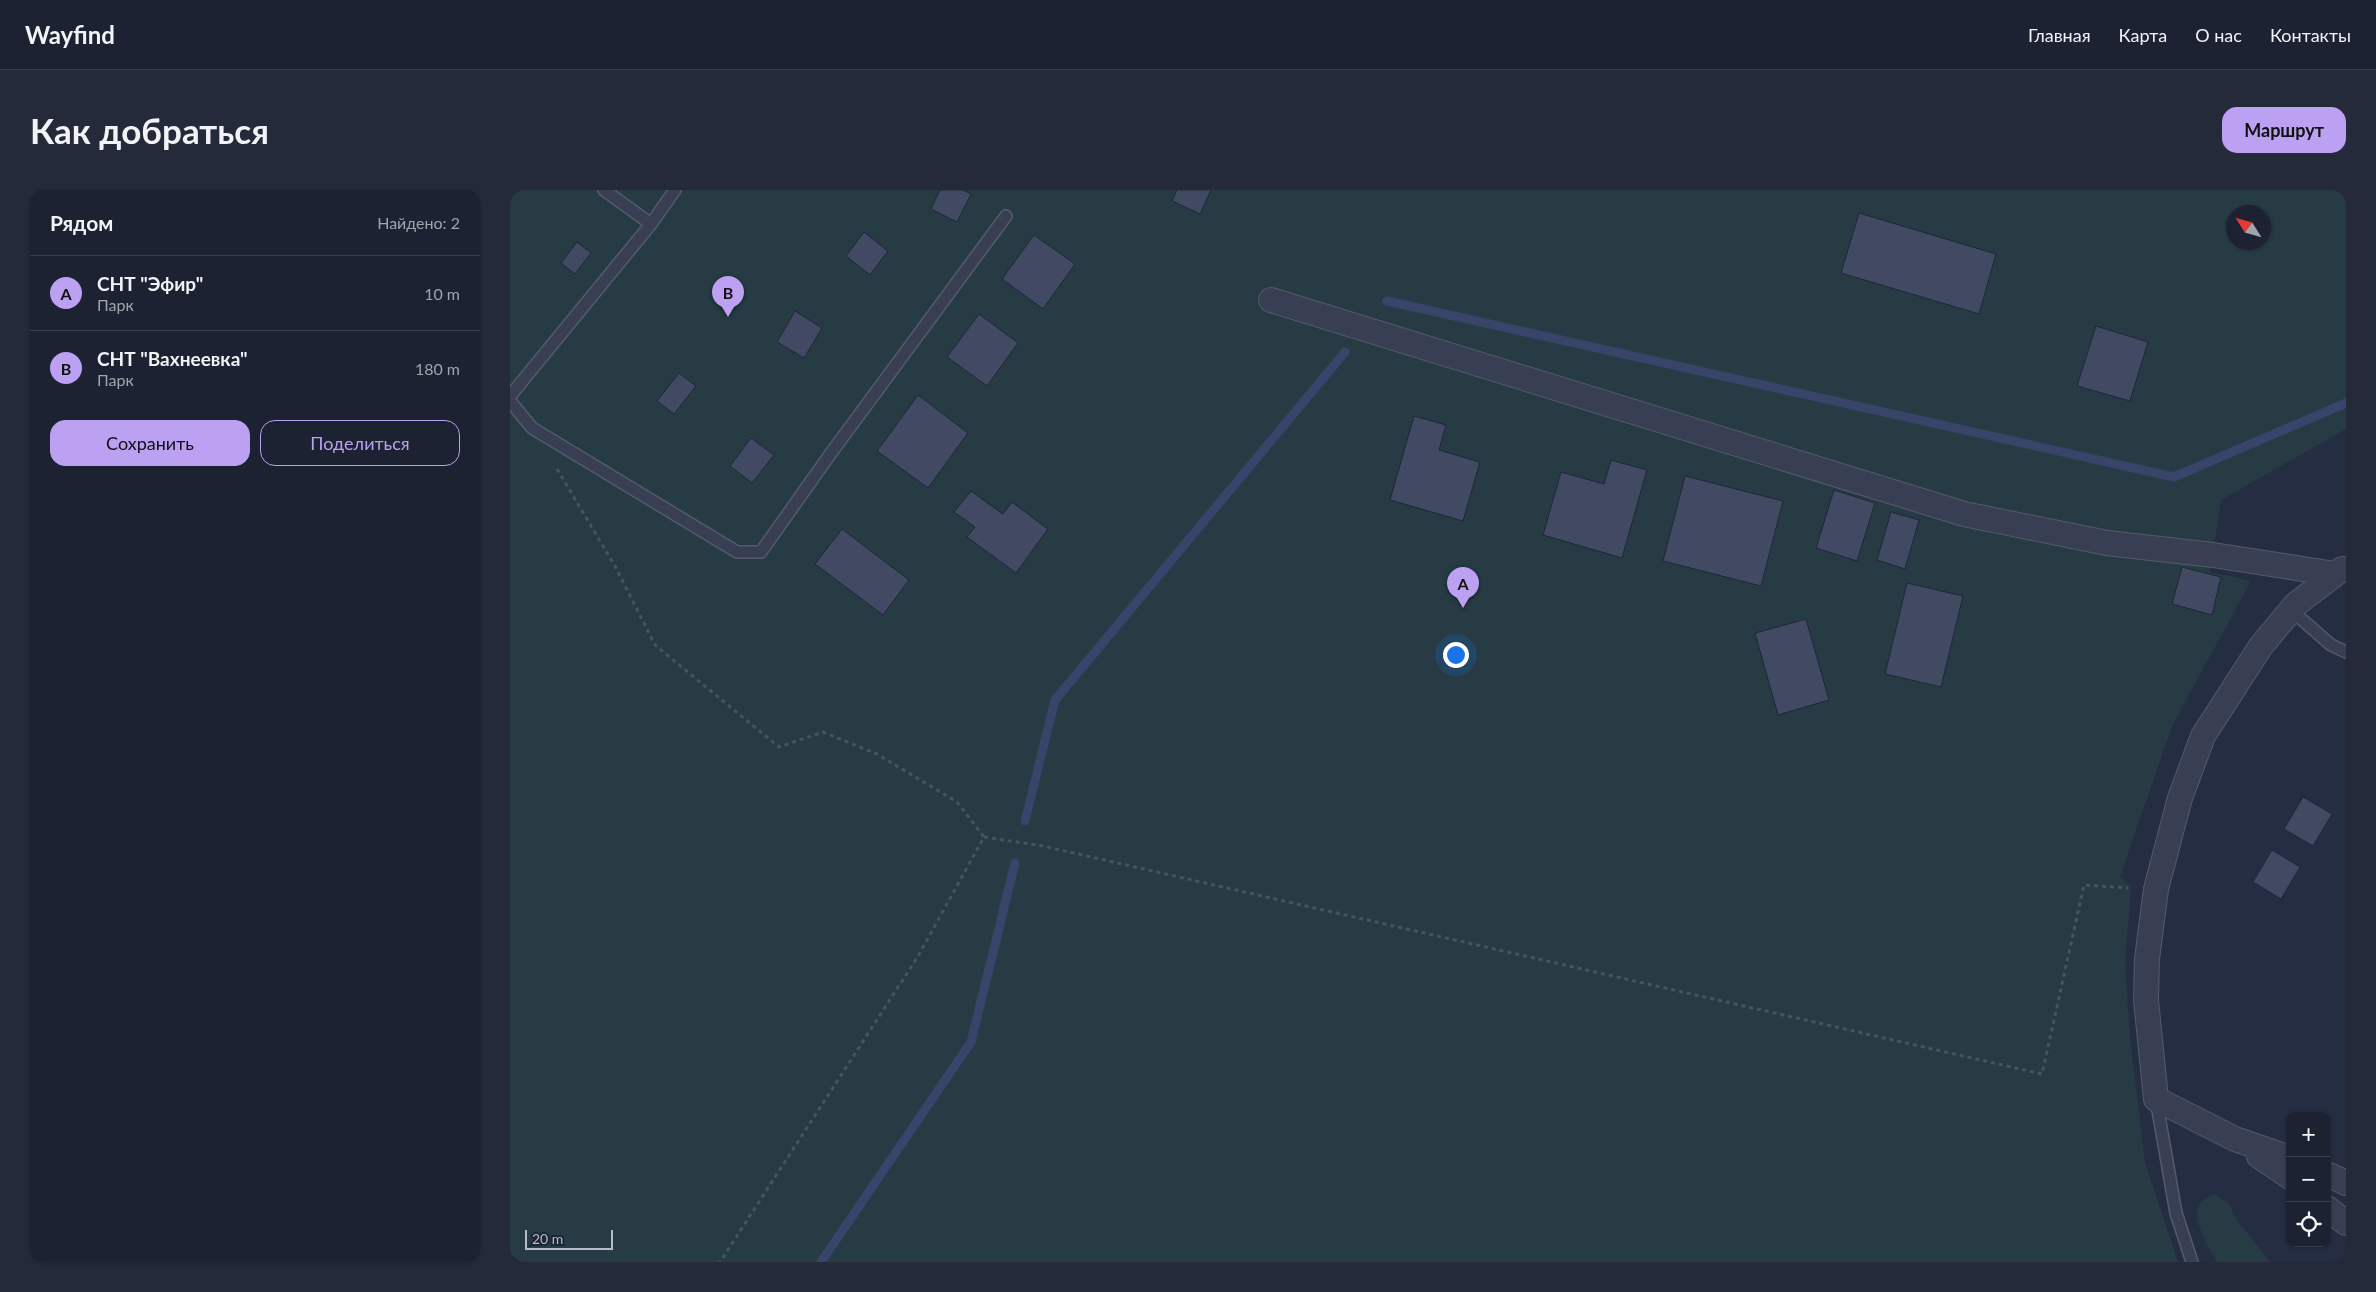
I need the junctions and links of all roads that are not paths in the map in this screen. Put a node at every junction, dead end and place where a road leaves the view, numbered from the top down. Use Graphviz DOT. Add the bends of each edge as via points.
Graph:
graph roads {
  1 [pos="604,190"];
  2 [pos="675,190"];
  3 [pos="1006,216"];
  4 [pos="651,224"];
  5 [pos="1271,300"];
  6 [pos="510,396"];
  7 [pos="510,402"];
  8 [pos="2340,570"];
  9 [pos="2291,610"];
  10 [pos="2346,652"];
  11 [pos="2156,1099"];
  12 [pos="2236,1139"];
  13 [pos="2287,1157"];
  14 [pos="2286,1174"];
  15 [pos="2331,1176"];
  16 [pos="2346,1183"];
  17 [pos="2331,1211"];
  18 [pos="2346,1223"];
  19 [pos="2192,1262"];
  1 -- 4 [label="lane"];
  2 -- 4 [label="lane"];
  3 -- 7 [label="lane" via="761,552 737,552 532,428"];
  4 -- 6 [label="lane"];
  5 -- 8 [label="street" via="1964,514 2107,543"];
  8 -- 9 [label="street"];
  9 -- 10 [label="lane" via="2331,645"];
  9 -- 11 [label="street" via="2261,646 2203,736 2180,798 2156,889 2146,960 2146,1000"];
  11 -- 12 [label="street"];
  11 -- 19 [label="lane" via="2176,1213"];
  12 -- 13 [label="street"];
  12 -- 14 [label="street"];
  15 -- 16 [label="street"];
  17 -- 18 [label="street"];
}
